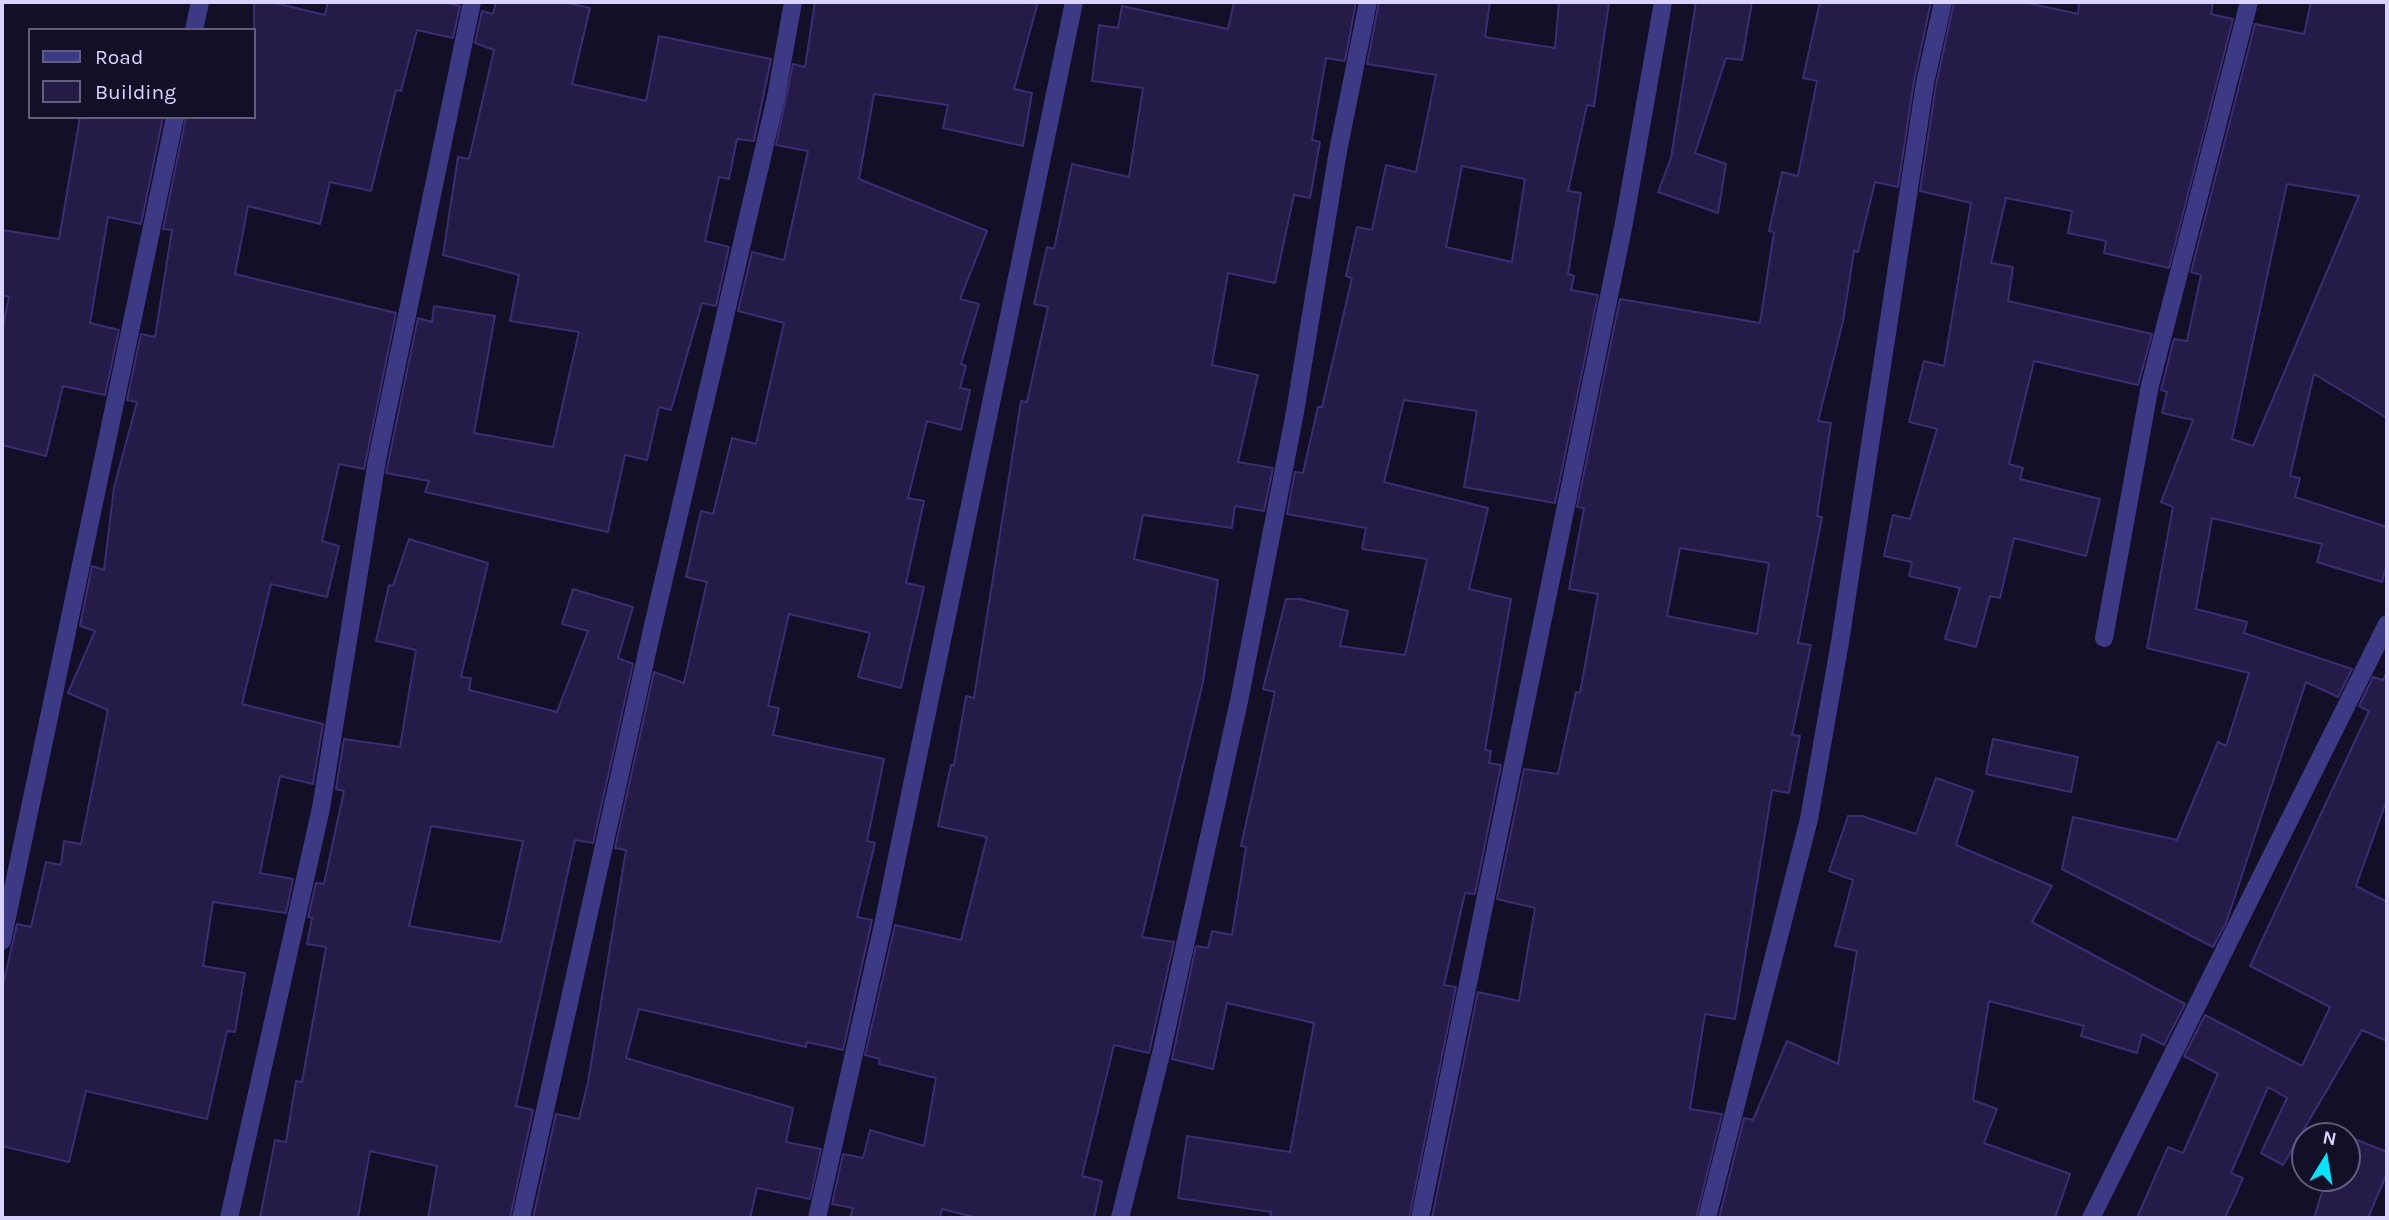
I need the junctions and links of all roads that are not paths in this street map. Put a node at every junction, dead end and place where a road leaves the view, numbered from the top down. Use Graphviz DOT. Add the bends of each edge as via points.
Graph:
graph roads {
  1 [pos="200,2"];
  2 [pos="472,2"];
  3 [pos="793,2"];
  4 [pos="1074,2"];
  5 [pos="1368,2"];
  6 [pos="1662,2"];
  7 [pos="1943,2"];
  8 [pos="2249,2"];
  9 [pos="194,28"];
  10 [pos="176,119"];
  11 [pos="2387,624"];
  12 [pos="2104,638"];
  13 [pos="2,941"];
  14 [pos="229,1218"];
  15 [pos="521,1218"];
  16 [pos="817,1218"];
  17 [pos="1120,1218"];
  18 [pos="1420,1218"];
  19 [pos="1707,1218"];
  20 [pos="2091,1218"];
  1 -- 9 [label="street"];
  2 -- 14 [label="street" via="377,460 321,808"];
  3 -- 15 [label="street" via="776,97"];
  4 -- 16 [label="street" via="883,925"];
  5 -- 17 [label="street" via="1239,701"];
  6 -- 18 [label="street" via="1624,223"];
  7 -- 19 [label="street" via="1925,83 1809,819"];
  8 -- 12 [label="street" via="2150,386"];
  10 -- 13 [label="street"];
  11 -- 20 [label="street"];
}
